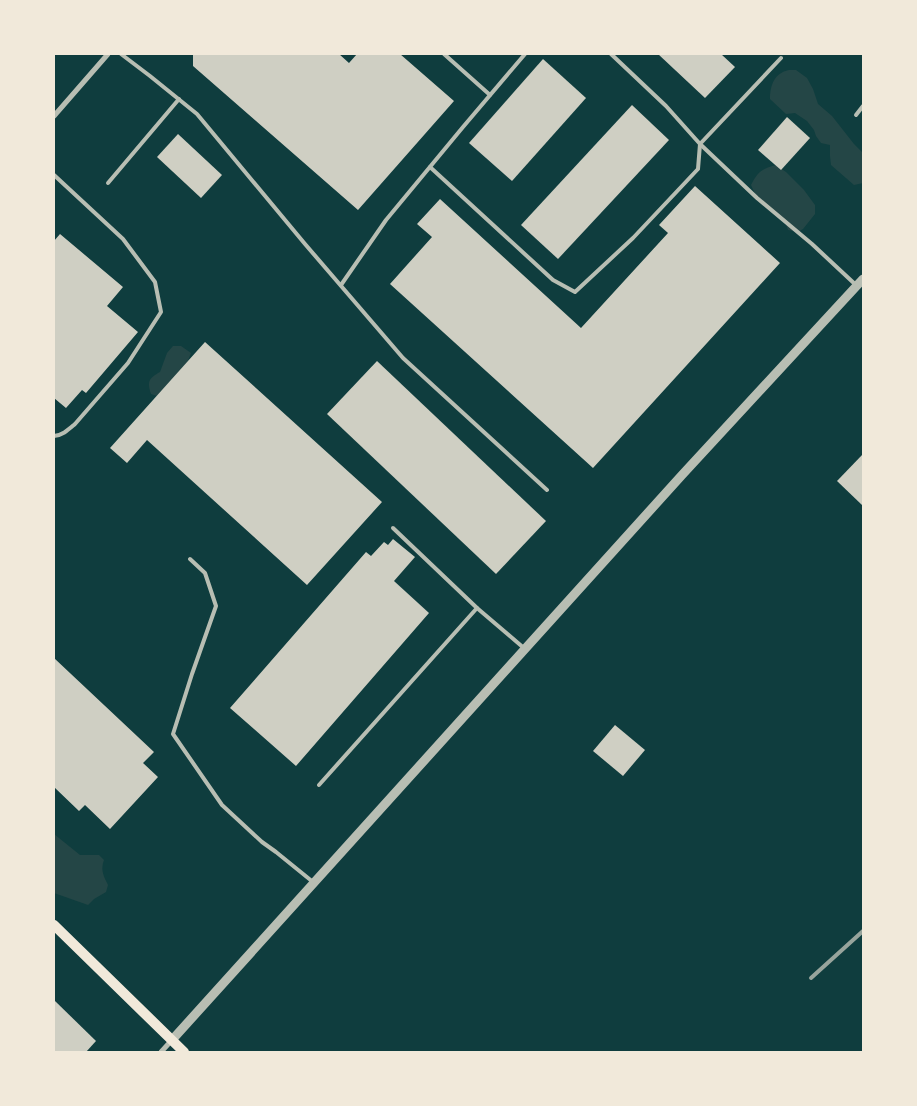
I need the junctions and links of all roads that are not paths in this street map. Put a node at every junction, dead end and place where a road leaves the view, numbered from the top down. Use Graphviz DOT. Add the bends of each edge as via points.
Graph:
graph roads {
  1 [pos="108,54"];
  2 [pos="120,54"];
  3 [pos="444,54"];
  4 [pos="525,54"];
  5 [pos="611,54"];
  6 [pos="781,58"];
  7 [pos="490,95"];
  8 [pos="179,100"];
  9 [pos="863,106"];
  10 [pos="856,115"];
  11 [pos="54,116"];
  12 [pos="700,144"];
  13 [pos="430,167"];
  14 [pos="54,175"];
  15 [pos="108,183"];
  16 [pos="860,283"];
  17 [pos="341,285"];
  18 [pos="54,436"];
  19 [pos="548,490"];
  20 [pos="393,528"];
  21 [pos="190,559"];
  22 [pos="477,608"];
  23 [pos="525,649"];
  24 [pos="319,785"];
  25 [pos="315,883"];
  26 [pos="54,925"];
  27 [pos="172,1040"];
  28 [pos="161,1052"];
  29 [pos="184,1052"];
  1 -- 11 [label="street"];
  2 -- 8 [label="lane"];
  3 -- 7 [label="lane"];
  4 -- 7 [label="lane"];
  5 -- 12 [label="lane" via="666,106"];
  6 -- 12 [label="lane"];
  7 -- 13 [label="lane"];
  8 -- 15 [label="lane"];
  8 -- 17 [label="lane" via="197,114"];
  9 -- 10 [label="lane"];
  12 -- 13 [label="lane" via="698,169 633,238 575,292 553,280"];
  12 -- 16 [label="lane" via="757,198"];
  13 -- 17 [label="lane" via="386,220"];
  14 -- 18 [label="lane" via="123,239 155,282 160,312 128,364 68,431"];
  16 -- 23 [label="street"];
  17 -- 19 [label="lane" via="403,358"];
  20 -- 22 [label="lane"];
  21 -- 25 [label="lane" via="205,573 216,606 173,734 222,805 262,842"];
  22 -- 23 [label="lane"];
  22 -- 24 [label="lane"];
  23 -- 25 [label="street"];
  25 -- 27 [label="street"];
  26 -- 27 [label="main road"];
  27 -- 28 [label="street"];
  27 -- 29 [label="main road"];
}
